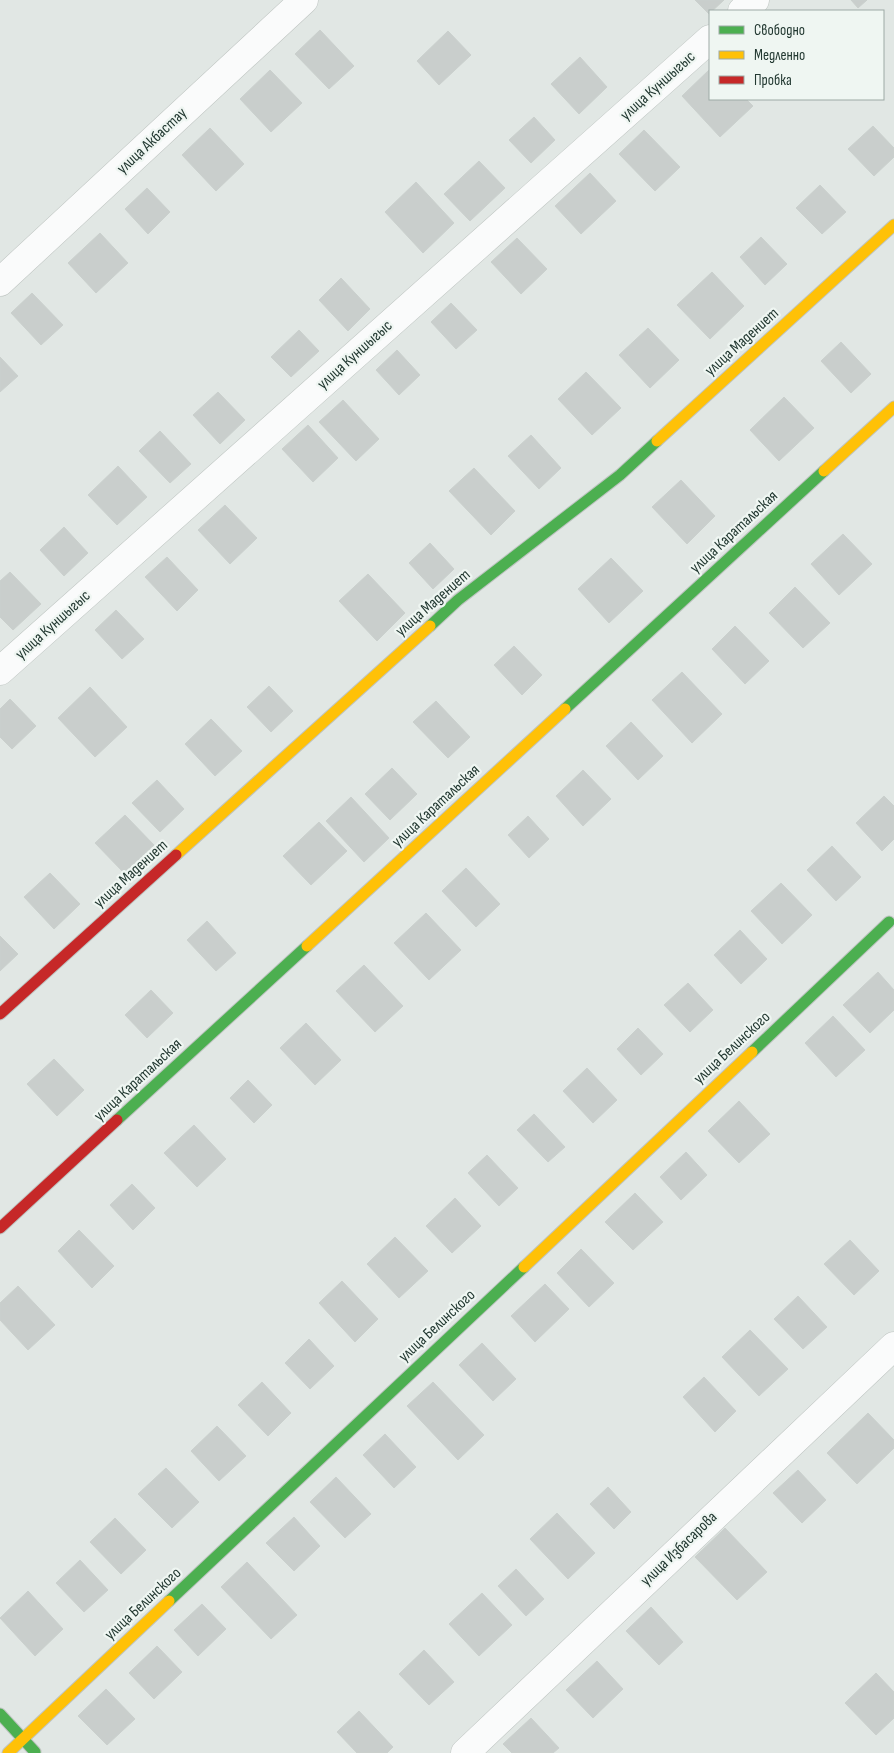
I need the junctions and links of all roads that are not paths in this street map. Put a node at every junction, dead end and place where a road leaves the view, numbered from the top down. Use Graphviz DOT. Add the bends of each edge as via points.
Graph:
graph roads {
  1 [pos="304,0"];
  2 [pos="755,0"];
  3 [pos="743,10"];
  4 [pos="709,41"];
  5 [pos="894,224"];
  6 [pos="0,282"];
  7 [pos="894,407"];
  8 [pos="0,671"];
  9 [pos="889,922"];
  10 [pos="0,1014"];
  11 [pos="0,1228"];
  12 [pos="894,1346"];
  13 [pos="0,1714"];
  14 [pos="23,1739"];
  15 [pos="8,1753"];
  16 [pos="36,1753"];
  17 [pos="465,1753"];
  1 -- 6 [label="street, улица Акбастау"];
  2 -- 3 [label="street"];
  4 -- 8 [label="street, улица Куншыгыс"];
  5 -- 10 [label="street, улица Мадениет" via="620,475 458,600"];
  7 -- 11 [label="street, улица Каратальская"];
  9 -- 14 [label="street, улица Белинского"];
  12 -- 17 [label="street, улица Избасарова"];
  13 -- 14 [label="street"];
  14 -- 15 [label="street, улица Белинского"];
  14 -- 16 [label="street"];
}
